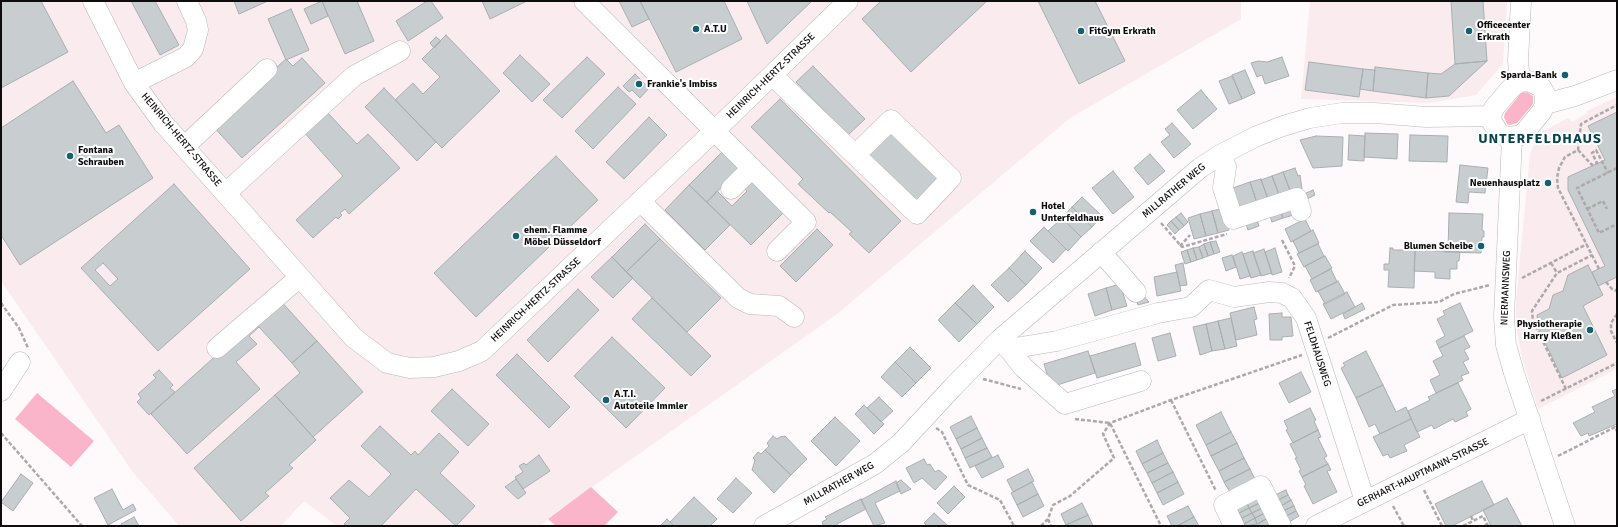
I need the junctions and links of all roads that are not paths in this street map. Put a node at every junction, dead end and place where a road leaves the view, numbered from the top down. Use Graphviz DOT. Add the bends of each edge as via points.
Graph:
graph roads {
  1 [pos="94,1"];
  2 [pos="187,1"];
  3 [pos="584,1"];
  4 [pos="847,1"];
  5 [pos="1521,1"];
  6 [pos="400,51"];
  7 [pos="267,68"];
  8 [pos="772,75"];
  9 [pos="1617,80"];
  10 [pos="1520,82"];
  11 [pos="134,83"];
  12 [pos="1545,104"];
  13 [pos="1491,116"];
  14 [pos="715,130"];
  15 [pos="1512,138"];
  16 [pos="184,146"];
  17 [pos="855,155"];
  18 [pos="1220,155"];
  19 [pos="752,168"];
  20 [pos="730,189"];
  21 [pos="226,193"];
  22 [pos="640,201"];
  23 [pos="1301,211"];
  24 [pos="776,251"];
  25 [pos="1101,252"];
  26 [pos="300,277"];
  27 [pos="1136,292"];
  28 [pos="794,317"];
  29 [pos="1004,344"];
  30 [pos="217,348"];
  31 [pos="20,362"];
  32 [pos="1141,381"];
  33 [pos="1,392"];
  34 [pos="1528,414"];
  35 [pos="1365,502"];
  36 [pos="777,523"];
  37 [pos="1234,526"];
  38 [pos="1281,526"];
  39 [pos="1316,526"];
  40 [pos="1565,526"];
  1 -- 11 [label="street, HEINRICH-HERTZ-STRASSE"];
  2 -- 11 [label="street" via="198,30 193,49 186,57"];
  3 -- 14 [label="street"];
  4 -- 8 [label="street, HEINRICH-HERTZ-STRASSE"];
  5 -- 10 [label="street" via="1518,61"];
  6 -- 21 [label="street, HEINRICH-HERTZ-STRASSE" via="354,76"];
  7 -- 16 [label="street"];
  8 -- 14 [label="street, HEINRICH-HERTZ-STRASSE"];
  8 -- 17 [label="street"];
  9 -- 12 [label="street" via="1576,96"];
  10 -- 12 [label="street" via="1529,81 1542,87"];
  10 -- 13 [label="street" via="1512,86 1494,108"];
  11 -- 16 [label="street, HEINRICH-HERTZ-STRASSE" via="163,123"];
  12 -- 15 [label="street" via="1524,133"];
  13 -- 15 [label="street" via="1499,133"];
  13 -- 18 [label="street, MILLRATHER WEG" via="1426,117 1342,113 1282,126"];
  14 -- 19 [label="street"];
  14 -- 22 [label="street, HEINRICH-HERTZ-STRASSE"];
  15 -- 34 [label="street, NIERMANNSWEG" via="1513,259 1506,282 1504,317 1506,345"];
  16 -- 21 [label="street, HEINRICH-HERTZ-STRASSE"];
  17 -- 17 [label="street" via="917,214 951,178 891,120"];
  18 -- 23 [label="street" via="1226,167 1223,188 1234,219 1263,217 1297,198"];
  18 -- 25 [label="street, MILLRATHER WEG" via="1200,168"];
  19 -- 20 [label="street"];
  19 -- 24 [label="street" via="806,222"];
  21 -- 26 [label="street, HEINRICH-HERTZ-STRASSE"];
  22 -- 26 [label="street, HEINRICH-HERTZ-STRASSE" via="482,351 453,363 410,368 387,363 354,338"];
  22 -- 28 [label="street" via="738,298 750,304 779,306"];
  25 -- 27 [label="street"];
  25 -- 29 [label="street, MILLRATHER WEG"];
  26 -- 30 [label="street"];
  29 -- 32 [label="street" via="1023,367 1065,404"];
  29 -- 35 [label="street, FELDHAUSWEG" via="1057,341 1158,313 1191,307 1209,290 1234,297 1268,292 1282,293 1292,298 1306,318"];
  29 -- 36 [label="street, MILLRATHER WEG" via="966,374 901,443 875,464"];
  31 -- 33 [label="street"];
  34 -- 35 [label="street, GERHART-HAUPTMANN-STRASSE"];
  34 -- 40 [label="street, NIERMANNSWEG"];
  35 -- 39 [label="street, GERHART-HAUPTMANN-STRASSE"];
  37 -- 38 [label="street" via="1224,505 1261,486"];
}
